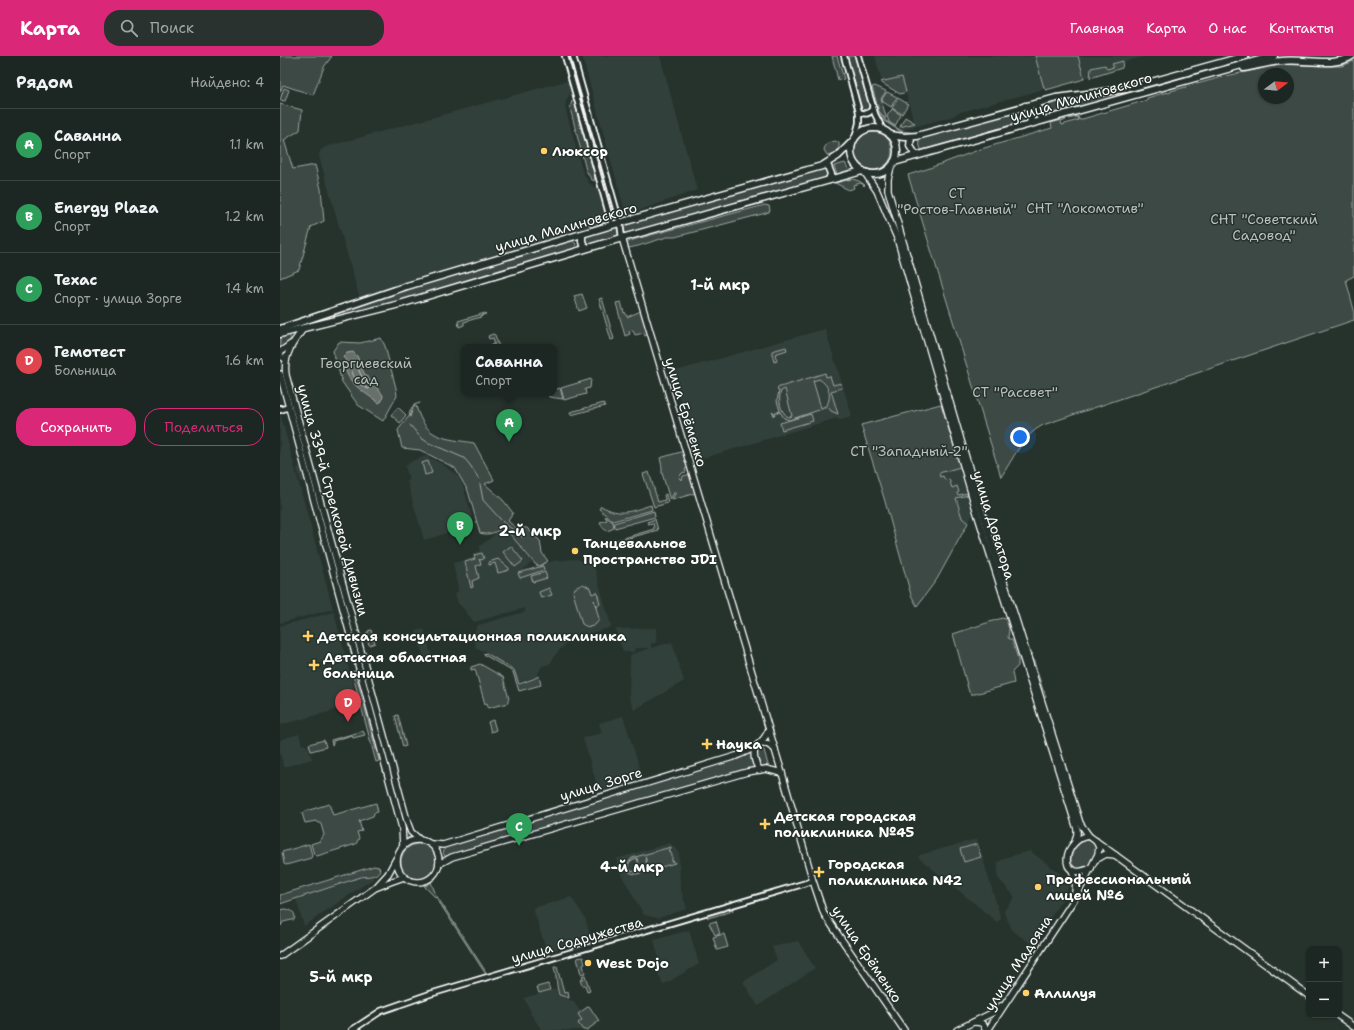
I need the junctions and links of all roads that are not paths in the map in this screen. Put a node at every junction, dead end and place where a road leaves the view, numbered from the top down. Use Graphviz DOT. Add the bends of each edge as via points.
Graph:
graph roads {
  1 [pos="565,56"];
  2 [pos="574,56"];
  3 [pos="844,56"];
  4 [pos="858,56"];
  5 [pos="1245,56"];
  6 [pos="1274,56"];
  7 [pos="1352,56"];
  8 [pos="1234,58"];
  9 [pos="1234,67"];
  10 [pos="577,68"];
  11 [pos="569,70"];
  12 [pos="578,74"];
  13 [pos="571,76"];
  14 [pos="580,80"];
  15 [pos="572,83"];
  16 [pos="1039,102"];
  17 [pos="872,106"];
  18 [pos="1025,106"];
  19 [pos="859,112"];
  20 [pos="1044,120"];
  21 [pos="1030,123"];
  22 [pos="883,130"];
  23 [pos="890,135"];
  24 [pos="911,137"];
  25 [pos="854,140"];
  26 [pos="916,156"];
  27 [pos="827,164"];
  28 [pos="892,164"];
  29 [pos="864,172"];
  30 [pos="829,180"];
  31 [pos="888,190"];
  32 [pos="877,191"];
  33 [pos="617,214"];
  34 [pos="609,216"];
  35 [pos="620,223"];
  36 [pos="612,225"];
  37 [pos="582,234"];
  38 [pos="573,237"];
  39 [pos="622,238"];
  40 [pos="586,248"];
  41 [pos="577,251"];
  42 [pos="304,328"];
  43 [pos="280,329"];
  44 [pos="280,334"];
  45 [pos="292,343"];
  46 [pos="280,352"];
  47 [pos="283,357"];
  48 [pos="280,374"];
  49 [pos="280,408"];
  50 [pos="289,408"];
  51 [pos="305,443"];
  52 [pos="298,445"];
  53 [pos="307,452"];
  54 [pos="301,454"];
  55 [pos="769,730"];
  56 [pos="758,746"];
  57 [pos="774,749"];
  58 [pos="777,757"];
  59 [pos="763,769"];
  60 [pos="782,774"];
  61 [pos="1089,836"];
  62 [pos="420,840"];
  63 [pos="1096,841"];
  64 [pos="1075,842"];
  65 [pos="432,844"];
  66 [pos="403,846"];
  67 [pos="1116,855"];
  68 [pos="397,857"];
  69 [pos="1096,859"];
  70 [pos="440,864"];
  71 [pos="1091,868"];
  72 [pos="1072,870"];
  73 [pos="404,877"];
  74 [pos="813,881"];
  75 [pos="375,888"];
  76 [pos="280,956"];
  77 [pos="1306,994"];
  78 [pos="1341,1018"];
  79 [pos="973,1022"];
  80 [pos="1354,1027"];
  81 [pos="352,1030"];
  82 [pos="904,1030"];
  83 [pos="956,1030"];
  84 [pos="987,1030"];
  1 -- 11 [label="street"];
  2 -- 10 [label="street, улица Ерёменко"];
  3 -- 19 [label="street"];
  4 -- 17 [label="street"];
  5 -- 8 [label="highway, улица Малиновского"];
  6 -- 9 [label="highway, улица Малиновского"];
  7 -- 9 [label="highway" via="1338,62 1286,60 1245,68"];
  8 -- 16 [label="highway, улица Малиновского" via="1126,89"];
  9 -- 20 [label="highway, улица Малиновского"];
  10 -- 11 [label="street"];
  10 -- 12 [label="street, улица Ерёменко"];
  11 -- 13 [label="street"];
  12 -- 13 [label="street"];
  12 -- 14 [label="street, улица Ерёменко"];
  13 -- 15 [label="street"];
  14 -- 15 [label="street"];
  14 -- 33 [label="street, улица Ерёменко"];
  15 -- 34 [label="street"];
  16 -- 18 [label="highway, улица Малиновского"];
  16 -- 20 [label="highway" via="1037,113"];
  17 -- 19 [label="street" via="868,113"];
  17 -- 22 [label="street"];
  18 -- 21 [label="highway" via="1032,114"];
  18 -- 24 [label="highway, улица Малиновского"];
  19 -- 25 [label="street"];
  20 -- 21 [label="highway, улица Малиновского"];
  21 -- 26 [label="highway, улица Малиновского"];
  22 -- 23 [label="highway"];
  22 -- 25 [label="highway" via="868,129"];
  23 -- 24 [label="highway, улица Малиновского"];
  23 -- 28 [label="highway" via="897,148"];
  24 -- 26 [label="highway" via="910,146"];
  25 -- 27 [label="highway, улица Малиновского"];
  25 -- 29 [label="highway" via="850,151 852,161"];
  26 -- 28 [label="highway, улица Малиновского"];
  27 -- 30 [label="highway" via="831,174"];
  27 -- 35 [label="highway, улица Малиновского"];
  28 -- 29 [label="highway" via="880,174"];
  28 -- 31 [label="main road, улица Доватора"];
  29 -- 30 [label="highway, улица Малиновского"];
  29 -- 32 [label="main road, улица Доватора"];
  30 -- 39 [label="highway, улица Малиновского"];
  31 -- 32 [label="main road" via="882,187"];
  31 -- 61 [label="main road, улица Доватора" via="989,535 1077,815"];
  32 -- 64 [label="main road, улица Доватора" via="897,238 977,513 1077,829"];
  33 -- 34 [label="street"];
  33 -- 35 [label="street, улица Ерёменко"];
  34 -- 36 [label="street"];
  35 -- 36 [label="highway, улица Малиновского"];
  35 -- 39 [label="street, улица Ерёменко"];
  36 -- 37 [label="highway, улица Малиновского"];
  37 -- 38 [label="highway, улица Малиновского"];
  37 -- 40 [label="highway" via="582,242"];
  38 -- 41 [label="highway" via="578,244"];
  38 -- 43 [label="highway, улица Малиновского" via="407,286"];
  39 -- 40 [label="highway, улица Малиновского"];
  39 -- 55 [label="main road, улица Ерёменко"];
  40 -- 41 [label="highway, улица Малиновского"];
  41 -- 42 [label="highway, улица Малиновского" via="400,304"];
  42 -- 44 [label="highway, улица Малиновского"];
  42 -- 45 [label="main road, улица 339-й Стрелковой Дивизии"];
  45 -- 46 [label="main road"];
  45 -- 47 [label="main road, улица 339-й Стрелковой Дивизии"];
  47 -- 51 [label="main road, улица 339-й Стрелковой Дивизии"];
  48 -- 50 [label="main road, улица 339-й Стрелковой Дивизии"];
  49 -- 50 [label="street"];
  50 -- 52 [label="main road, улица 339-й Стрелковой Дивизии"];
  51 -- 52 [label="main road" via="302,446"];
  51 -- 53 [label="main road, улица 339-й Стрелковой Дивизии"];
  52 -- 54 [label="main road, улица 339-й Стрелковой Дивизии"];
  53 -- 54 [label="main road"];
  53 -- 62 [label="main road, улица 339-й Стрелковой Дивизии" via="408,824 411,832"];
  54 -- 66 [label="main road, улица 339-й Стрелковой Дивизии" via="402,828"];
  55 -- 56 [label="main road"];
  55 -- 57 [label="main road, улица Ерёменко"];
  56 -- 57 [label="main road" via="767,744"];
  56 -- 59 [label="main road" via="754,758 756,765"];
  56 -- 65 [label="main road, улица Зорге" via="736,756 443,845"];
  57 -- 58 [label="main road, улица Ерёменко"];
  58 -- 59 [label="main road" via="774,764"];
  58 -- 60 [label="main road, улица Ерёменко"];
  59 -- 60 [label="main road"];
  59 -- 70 [label="main road, улица Зорге" via="452,857"];
  60 -- 74 [label="main road, улица Ерёменко"];
  61 -- 63 [label="main road"];
  61 -- 64 [label="main road"];
  62 -- 65 [label="main road"];
  62 -- 66 [label="main road" via="408,842"];
  63 -- 67 [label="main road"];
  63 -- 69 [label="main road" via="1099,850"];
  64 -- 72 [label="main road" via="1066,858 1067,865"];
  65 -- 70 [label="main road" via="438,853"];
  66 -- 68 [label="main road"];
  67 -- 69 [label="main road" via="1106,854"];
  67 -- 77 [label="main road"];
  68 -- 73 [label="main road" via="399,872"];
  68 -- 75 [label="main road" via="388,874"];
  69 -- 71 [label="main road"];
  70 -- 73 [label="main road" via="434,876 424,882 412,882"];
  71 -- 72 [label="main road"];
  71 -- 84 [label="main road, улица Мадояна" via="1077,895"];
  72 -- 79 [label="main road, улица Мадояна" via="1075,894 1000,1007"];
  73 -- 75 [label="main road"];
  74 -- 81 [label="street, улица Содружества" via="408,1001 381,1011"];
  74 -- 82 [label="main road, улица Ерёменко" via="824,914"];
  75 -- 76 [label="main road"];
  78 -- 80 [label="main road"];
  79 -- 83 [label="main road"];
  79 -- 84 [label="main road" via="982,1024"];
}
